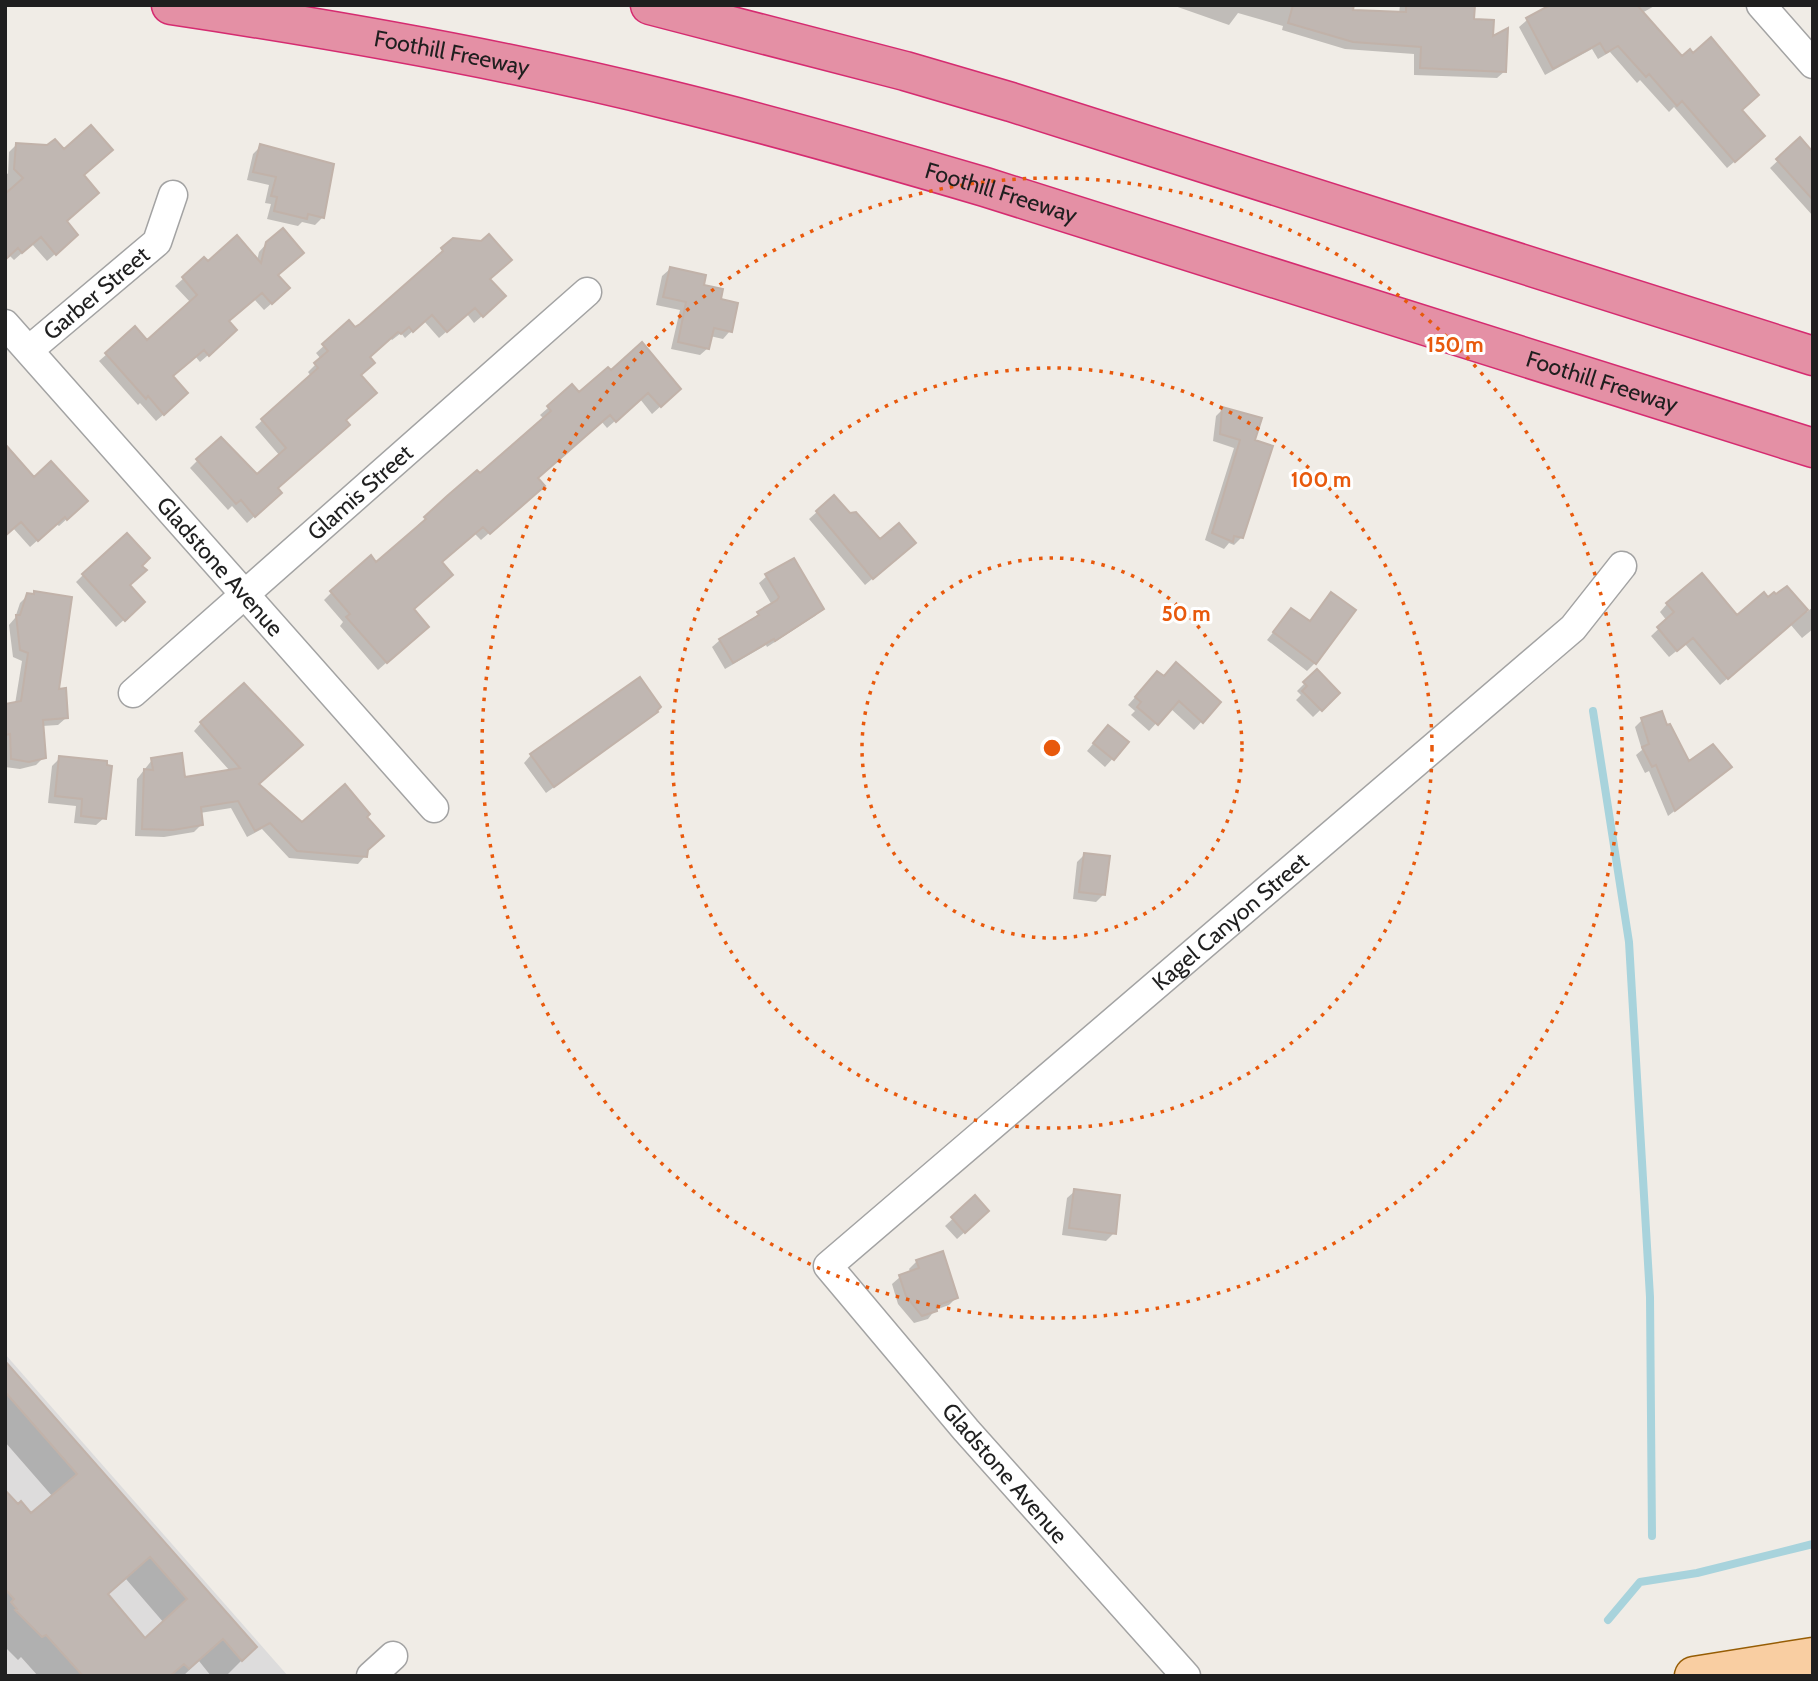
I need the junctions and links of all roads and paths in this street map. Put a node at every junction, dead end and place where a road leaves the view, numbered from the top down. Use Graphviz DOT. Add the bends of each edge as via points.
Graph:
graph roads {
  1 [pos="171,5"];
  2 [pos="650,5"];
  3 [pos="1761,5"];
  4 [pos="1813,65"];
  5 [pos="173,195"];
  6 [pos="587,292"];
  7 [pos="5,324"];
  8 [pos="29,351"];
  9 [pos="1813,356"];
  10 [pos="1813,448"];
  11 [pos="1622,566"];
  12 [pos="246,593"];
  13 [pos="133,692"];
  14 [pos="434,808"];
  15 [pos="828,1266"];
  16 [pos="393,1656"];
  17 [pos="1813,1657"];
  18 [pos="371,1676"];
  19 [pos="1186,1676"];
  20 [pos="1694,1676"];
  1 -- 10 [label="highway, Foothill Freeway" via="561,76 880,156"];
  2 -- 9 [label="highway" via="1011,102"];
  3 -- 4 [label="street"];
  5 -- 8 [label="street, Garber Street" via="157,242"];
  6 -- 12 [label="street, Glamis Street"];
  7 -- 8 [label="street, Gladstone Avenue"];
  8 -- 12 [label="street, Gladstone Avenue"];
  11 -- 15 [label="street, Kagel Canyon Street" via="1573,628"];
  12 -- 13 [label="street, Glamis Street"];
  12 -- 14 [label="street, Gladstone Avenue"];
  15 -- 19 [label="street, Gladstone Avenue"];
  16 -- 18 [label="street"];
  17 -- 20 [label="main road"];
}
